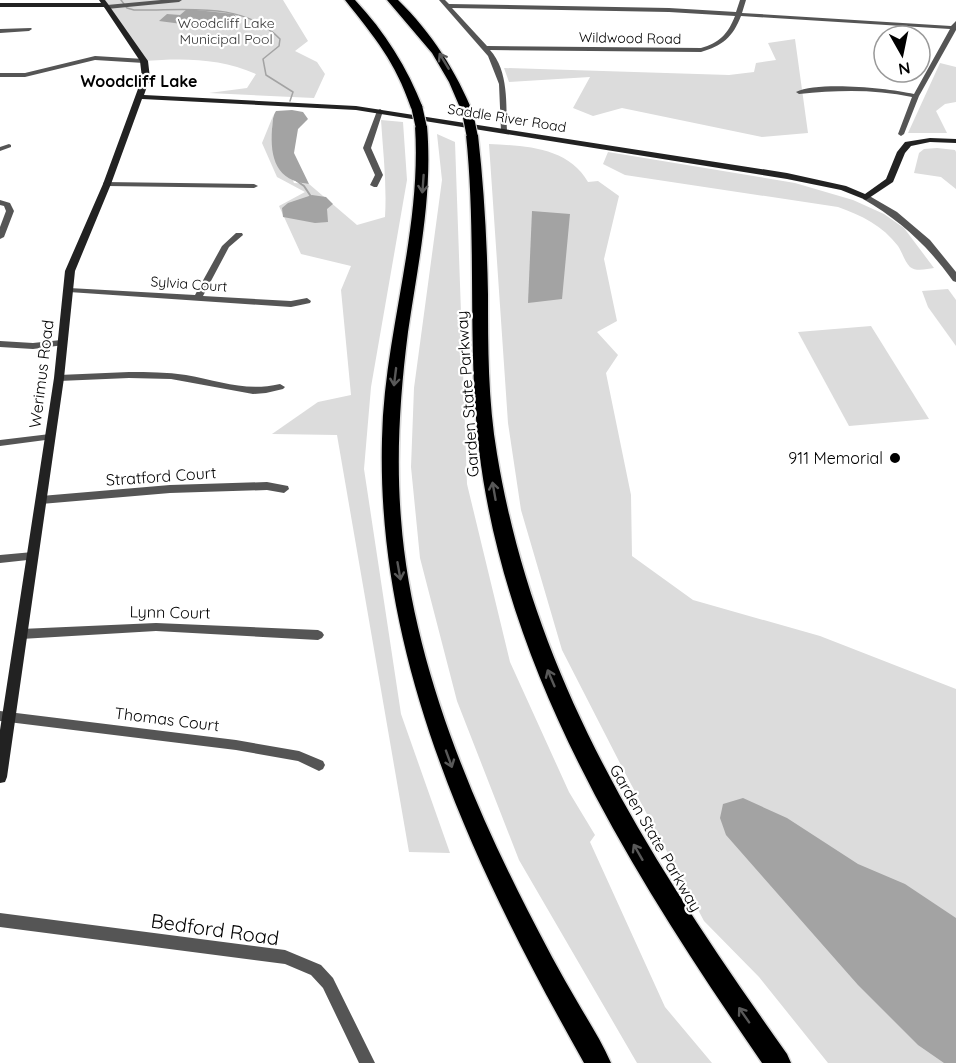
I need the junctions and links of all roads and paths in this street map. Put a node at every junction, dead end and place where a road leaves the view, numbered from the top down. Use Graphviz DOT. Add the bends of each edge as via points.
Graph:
graph roads {
  1 [pos="92,0"];
  2 [pos="179,0"];
  3 [pos="350,0"];
  4 [pos="392,0"];
  5 [pos="442,0"];
  6 [pos="743,0"];
  7 [pos="105,4"];
  8 [pos="0,5"];
  9 [pos="63,5"];
  10 [pos="77,5"];
  11 [pos="447,6"];
  12 [pos="112,14"];
  13 [pos="738,16"];
  14 [pos="955,26"];
  15 [pos="28,29"];
  16 [pos="0,31"];
  17 [pos="487,48"];
  18 [pos="144,61"];
  19 [pos="0,75"];
  20 [pos="799,92"];
  21 [pos="916,96"];
  22 [pos="139,97"];
  23 [pos="380,111"];
  24 [pos="504,131"];
  25 [pos="901,134"];
  26 [pos="956,141"];
  27 [pos="9,146"];
  28 [pos="0,149"];
  29 [pos="107,184"];
  30 [pos="374,185"];
  31 [pos="254,186"];
  32 [pos="866,197"];
  33 [pos="0,202"];
  34 [pos="239,235"];
  35 [pos="0,237"];
  36 [pos="956,279"];
  37 [pos="69,290"];
  38 [pos="198,298"];
  39 [pos="308,301"];
  40 [pos="0,344"];
  41 [pos="62,344"];
  42 [pos="59,378"];
  43 [pos="280,387"];
  44 [pos="50,437"];
  45 [pos="0,443"];
  46 [pos="284,489"];
  47 [pos="40,500"];
  48 [pos="33,556"];
  49 [pos="0,559"];
  50 [pos="21,634"];
  51 [pos="318,635"];
  52 [pos="4,716"];
  53 [pos="319,765"];
  54 [pos="0,777"];
  55 [pos="0,920"];
  56 [pos="368,1063"];
  57 [pos="598,1063"];
  58 [pos="778,1063"];
  1 -- 10 [label="main road"];
  2 -- 7 [label="street"];
  3 -- 57 [label="highway, one-way" via="398,60 419,117 423,186 390,441 397,565 416,653 434,716 472,818 549,980"];
  58 -- 4 [label="highway, Garden State Parkway, one-way, bridge" via="636,849 572,727 513,575 494,489 484,413 476,176 468,115 439,54"];
  5 -- 11 [label="street"];
  6 -- 13 [label="street, Wildwood Road"];
  7 -- 10 [label="main road"];
  7 -- 12 [label="main road"];
  8 -- 9 [label="main road"];
  9 -- 10 [label="main road"];
  9 -- 12 [label="main road"];
  11 -- 13 [label="street" via="669,10"];
  11 -- 17 [label="street"];
  12 -- 18 [label="main road"];
  13 -- 14 [label="street"];
  13 -- 17 [label="street, Wildwood Road" via="726,40 701,50"];
  14 -- 21 [label="street"];
  15 -- 16 [label="street"];
  17 -- 24 [label="street" via="501,83"];
  18 -- 19 [label="street" via="95,58 25,75"];
  18 -- 22 [label="main road, Werimus Road" via="146,78"];
  20 -- 21 [label="street" via="852,89"];
  21 -- 25 [label="street"];
  22 -- 23 [label="main road, Saddle River Road"];
  22 -- 29 [label="main road, Werimus Road"];
  23 -- 24 [label="main road, Saddle River Road"];
  23 -- 30 [label="street" via="367,148 379,174"];
  24 -- 32 [label="main road, Saddle River Road" via="787,176"];
  26 -- 32 [label="main road" via="909,144 901,152 890,180"];
  27 -- 28 [label="street"];
  29 -- 31 [label="street"];
  29 -- 37 [label="main road, Werimus Road" via="73,259"];
  32 -- 36 [label="street" via="917,230"];
  33 -- 35 [label="street" via="10,211"];
  34 -- 38 [label="street" via="226,246"];
  37 -- 38 [label="street, Sylvia Court"];
  37 -- 41 [label="main road, Werimus Road"];
  38 -- 39 [label="street, Sylvia Court" via="291,304"];
  40 -- 41 [label="street"];
  41 -- 42 [label="main road, Werimus Road"];
  42 -- 43 [label="street" via="174,376 243,390"];
  42 -- 44 [label="main road, Werimus Road"];
  44 -- 45 [label="street"];
  44 -- 47 [label="main road, Werimus Road"];
  46 -- 47 [label="street, Stratford Court" via="170,489"];
  47 -- 48 [label="main road, Werimus Road"];
  48 -- 49 [label="street"];
  48 -- 50 [label="main road, Werimus Road"];
  50 -- 51 [label="street, Lynn Court" via="156,627"];
  50 -- 52 [label="main road, Werimus Road"];
  52 -- 53 [label="street, Thomas Court" via="236,745 299,756"];
  52 -- 54 [label="main road, Werimus Road"];
  55 -- 56 [label="street, Bedford Road" via="285,957 315,970 328,984"];
}
